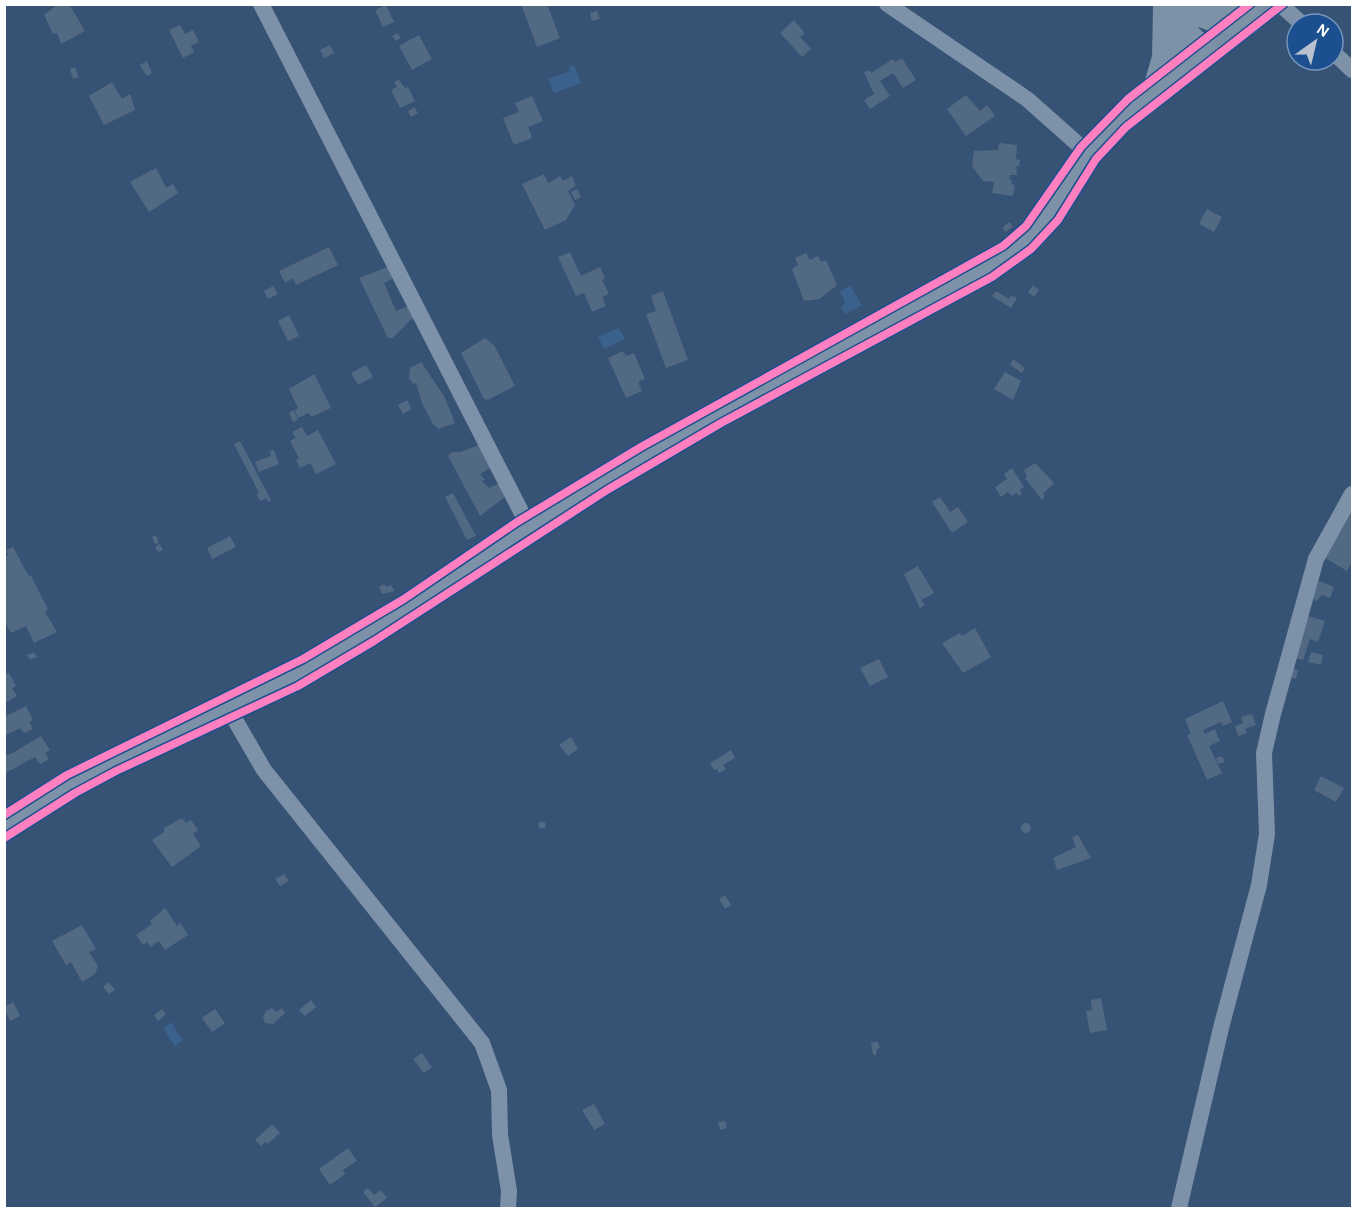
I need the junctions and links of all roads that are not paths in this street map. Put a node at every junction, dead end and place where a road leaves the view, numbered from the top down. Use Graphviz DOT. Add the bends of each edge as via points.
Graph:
graph roads {
  1 [pos="261,4"];
  2 [pos="887,4"];
  3 [pos="1173,5"];
  4 [pos="1257,12"];
  5 [pos="1203,51"];
  6 [pos="1158,89"];
  7 [pos="1089,154"];
  8 [pos="1353,494"];
  9 [pos="530,527"];
  10 [pos="228,708"];
  11 [pos="4,828"];
  12 [pos="508,1209"];
  13 [pos="1179,1209"];
  1 -- 9 [label="street"];
  2 -- 7 [label="street" via="1027,99"];
  3 -- 4 [label="highway" via="1217,18"];
  3 -- 5 [label="highway" via="1181,33"];
  3 -- 6 [label="highway" via="1167,58"];
  4 -- 5 [label="street"];
  5 -- 6 [label="street"];
  6 -- 7 [label="street" via="1120,120"];
  7 -- 9 [label="street" via="1036,230 997,260 603,480"];
  8 -- 13 [label="street" via="1316,559 1273,714 1264,753 1267,834 1259,885"];
  9 -- 10 [label="street" via="337,652"];
  10 -- 11 [label="street" via="100,767"];
  10 -- 12 [label="street" via="264,770 482,1043 499,1090"];
}
